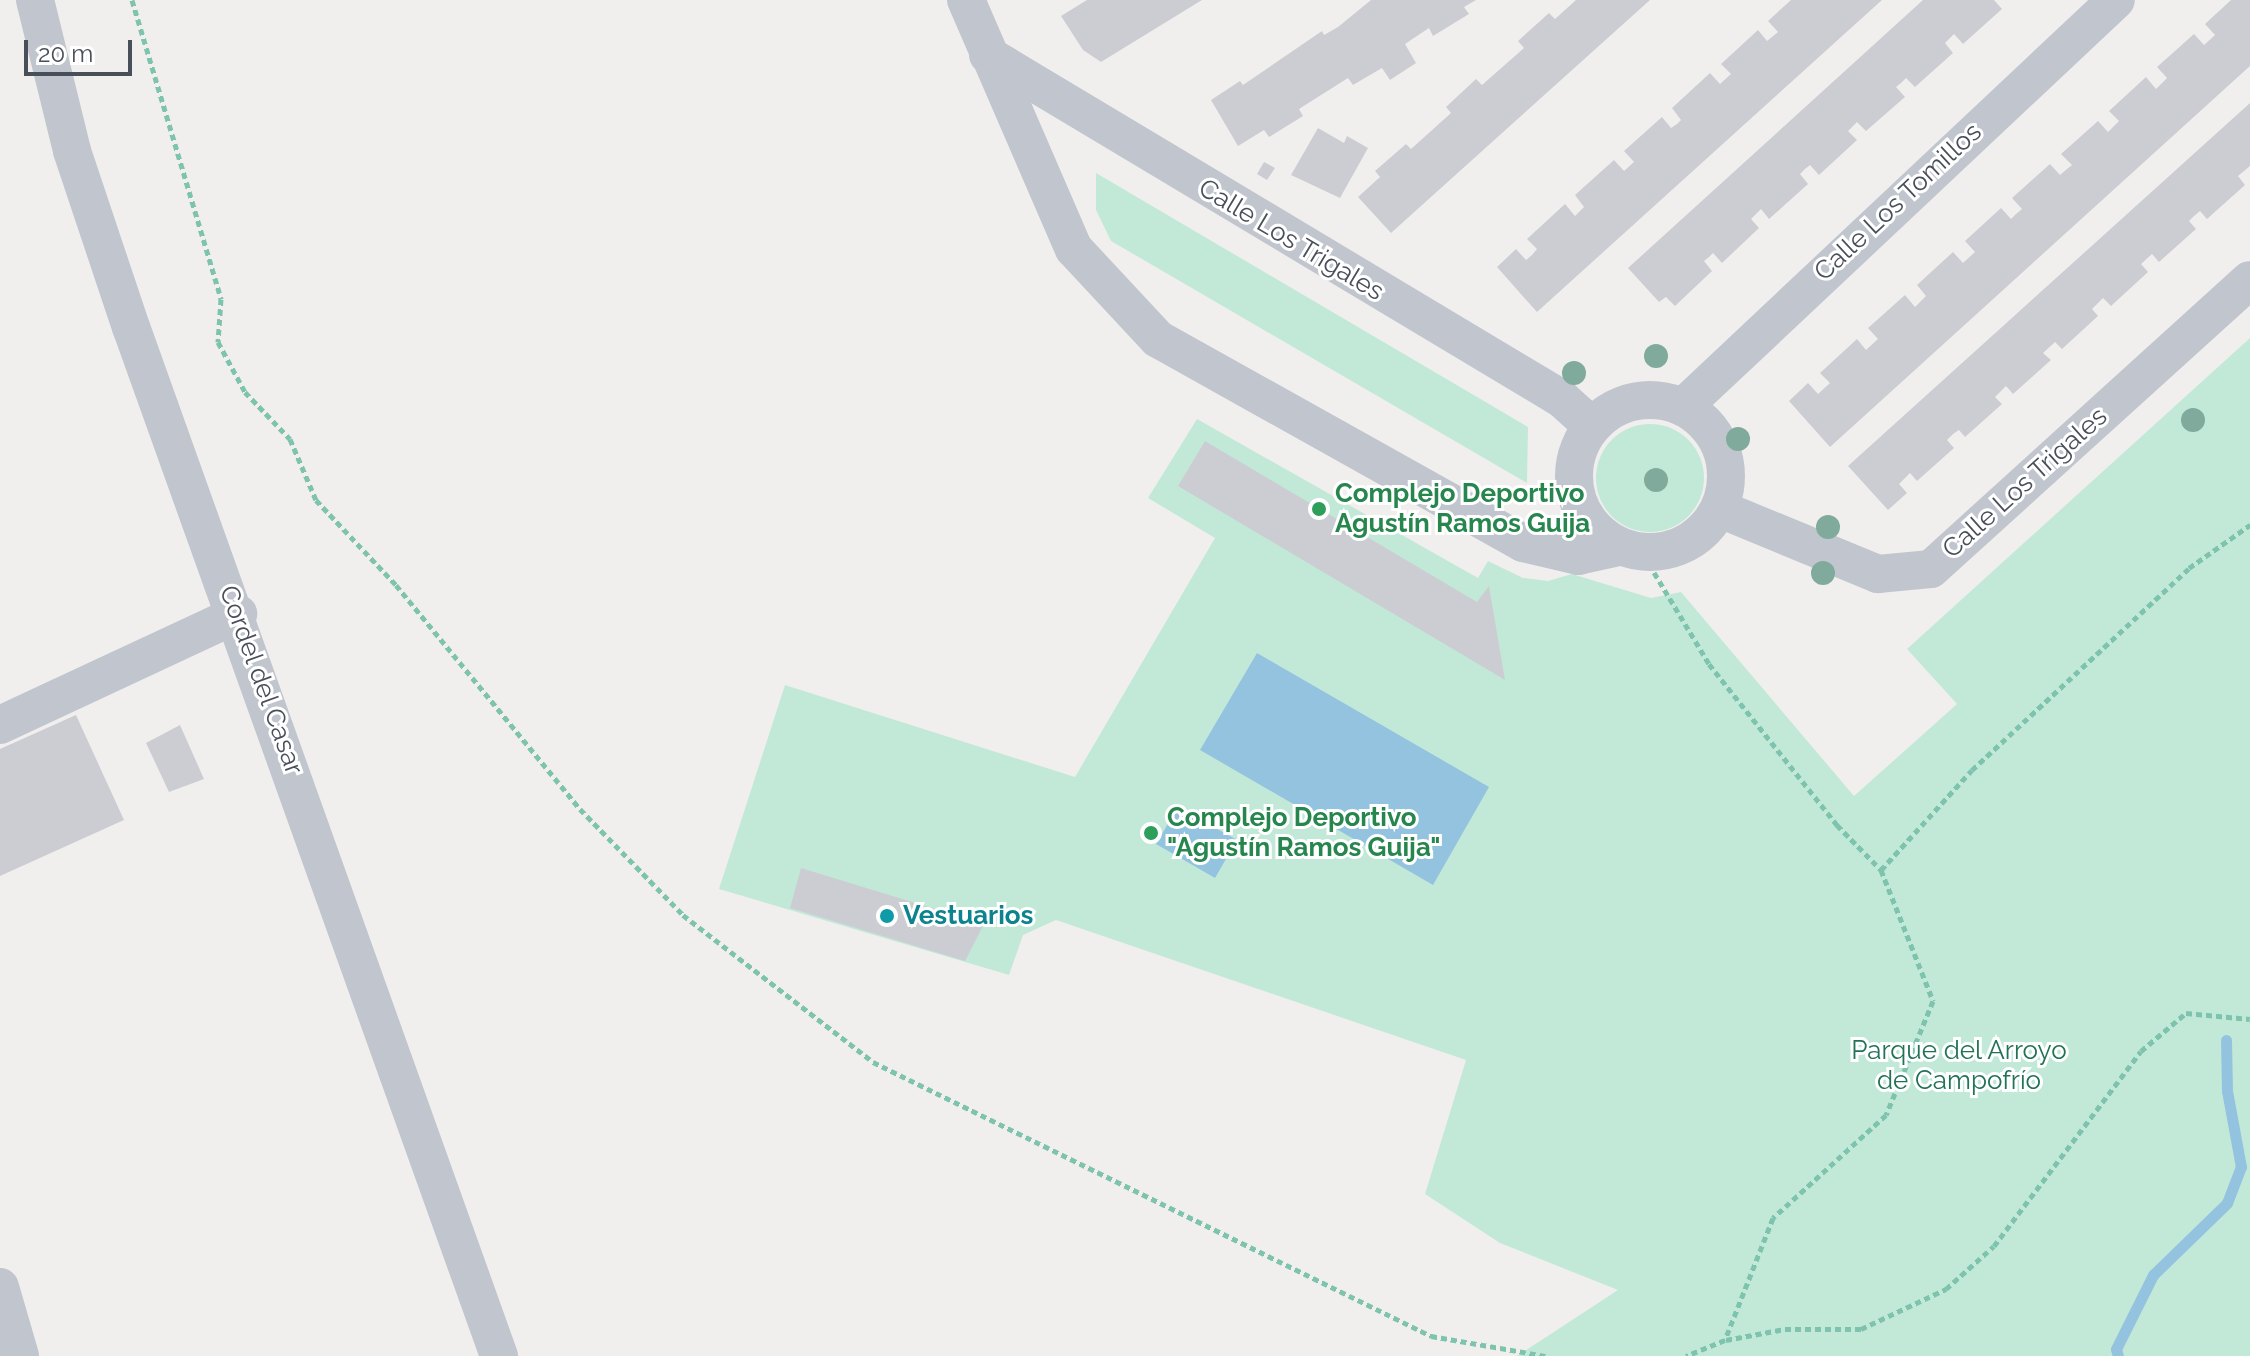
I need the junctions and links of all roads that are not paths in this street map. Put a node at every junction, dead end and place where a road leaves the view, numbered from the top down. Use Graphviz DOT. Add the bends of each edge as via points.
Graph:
graph roads {
  1 [pos="35,0"];
  2 [pos="966,0"];
  3 [pos="2116,0"];
  4 [pos="988,55"];
  5 [pos="2250,280"];
  6 [pos="1683,407"];
  7 [pos="1592,426"];
  8 [pos="1720,509"];
  9 [pos="1631,550"];
  10 [pos="238,614"];
  11 [pos="0,725"];
  12 [pos="0,1287"];
  13 [pos="20,1356"];
  14 [pos="499,1356"];
  1 -- 10 [label="street, Cordel del Casar" via="72,151"];
  2 -- 4 [label="street"];
  3 -- 6 [label="street, Calle Los Tomillos"];
  4 -- 7 [label="street, Calle Los Trigales" via="1562,399"];
  4 -- 9 [label="street" via="1074,249 1158,339 1523,543 1578,556"];
  5 -- 8 [label="street, Calle Los Trigales" via="1931,569 1878,574"];
  6 -- 7 [label="street" via="1659,400 1634,401 1611,410"];
  6 -- 8 [label="street" via="1717,439 1726,474"];
  7 -- 9 [label="street" via="1579,446 1575,493 1584,516"];
  8 -- 9 [label="street" via="1688,543"];
  10 -- 11 [label="street"];
  10 -- 14 [label="street, Cordel del Casar"];
  12 -- 13 [label="street"];
}
